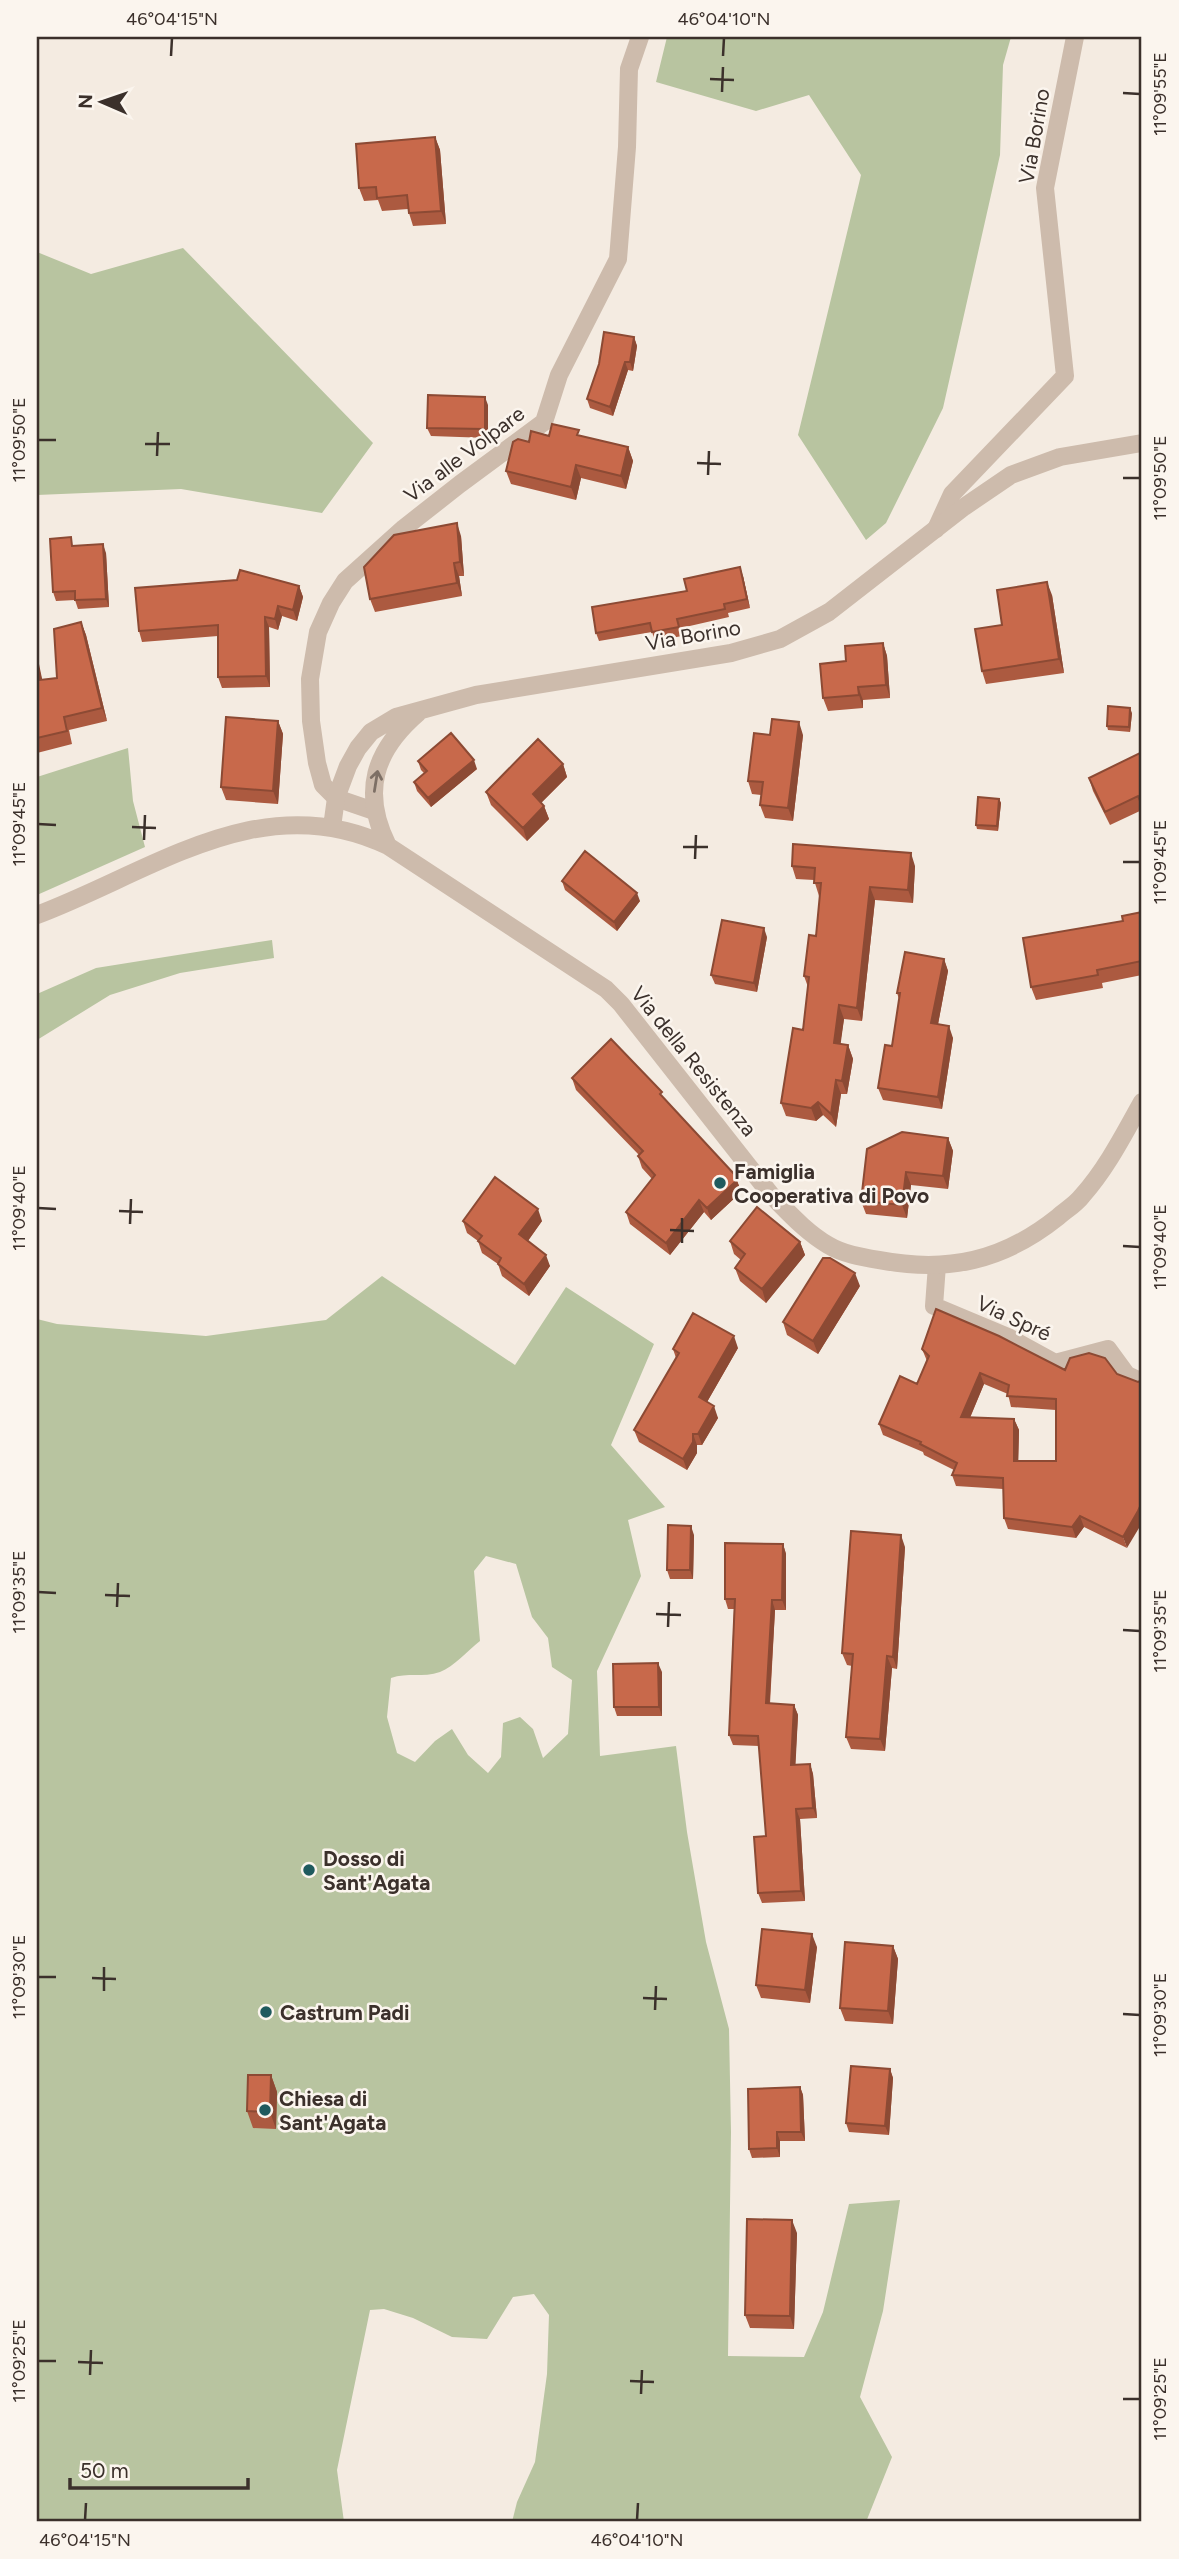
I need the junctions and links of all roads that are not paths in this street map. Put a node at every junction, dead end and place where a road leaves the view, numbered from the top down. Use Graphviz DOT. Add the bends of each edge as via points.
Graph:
graph roads {
  1 [pos="640,37"];
  2 [pos="1075,37"];
  3 [pos="1142,443"];
  4 [pos="936,529"];
  5 [pos="425,708"];
  6 [pos="336,798"];
  7 [pos="374,811"];
  8 [pos="332,827"];
  9 [pos="388,846"];
  10 [pos="37,915"];
  11 [pos="1142,1102"];
  12 [pos="937,1265"];
  13 [pos="1142,1382"];
  1 -- 6 [label="street, Via alle Volpare" via="629,69 618,259 559,375 544,422 432,506 345,581 318,632 310,679 311,721 323,785"];
  2 -- 4 [label="street, Via Borino" via="1045,188 1065,376 952,494"];
  3 -- 4 [label="street, Via Borino" via="1035,465 1012,475"];
  4 -- 5 [label="street, Via Borino" via="829,612 780,639 732,653 516,688"];
  5 -- 6 [label="street, Via Borino" via="396,717 371,732 348,766"];
  7 -- 5 [label="street, Via Borino, one-way" via="380,761 388,744"];
  6 -- 7 [label="street"];
  6 -- 8 [label="street, Via Borino"];
  7 -- 9 [label="street, Via Borino"];
  8 -- 9 [label="street, Via della Resistenza"];
  8 -- 10 [label="street, Via della Resistenza" via="277,825 220,837"];
  9 -- 12 [label="street, Via della Resistenza" via="606,989 772,1196 825,1254"];
  11 -- 12 [label="street, Via della Resistenza" via="1081,1198 1041,1230 999,1254"];
  12 -- 13 [label="street, Via Spré" via="934,1306 1055,1363 1108,1349 1127,1375"];
}
